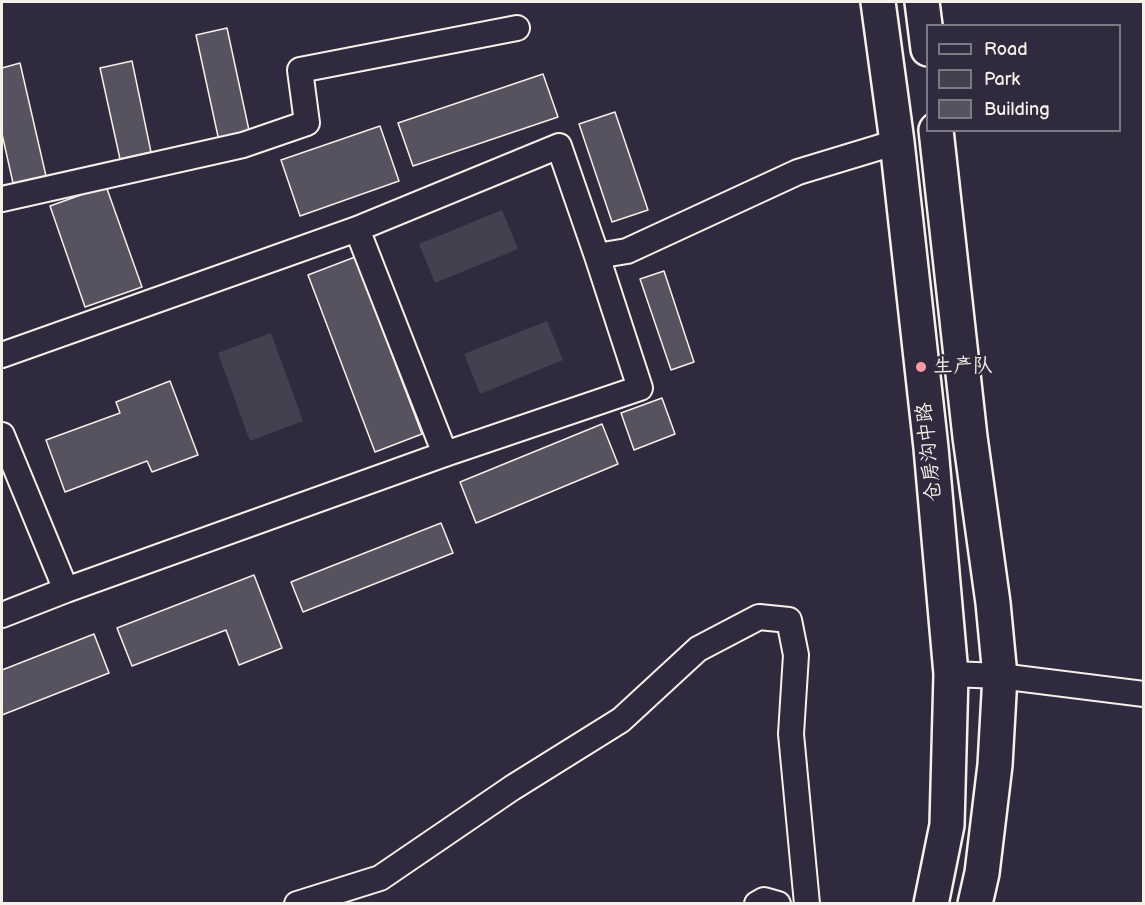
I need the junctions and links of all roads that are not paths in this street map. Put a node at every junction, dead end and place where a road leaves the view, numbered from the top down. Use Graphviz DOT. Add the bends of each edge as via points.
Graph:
graph roads {
  1 [pos="878,2"];
  2 [pos="922,2"];
  3 [pos="517,28"];
  4 [pos="926,40"];
  5 [pos="936,132"];
  6 [pos="897,142"];
  7 [pos="2,199"];
  8 [pos="357,229"];
  9 [pos="597,256"];
  10 [pos="2,355"];
  11 [pos="2,435"];
  12 [pos="445,454"];
  13 [pos="66,590"];
  14 [pos="2,615"];
  15 [pos="951,674"];
  16 [pos="1000,676"];
  17 [pos="1143,694"];
  18 [pos="297,903"];
  19 [pos="757,903"];
  20 [pos="778,903"];
  21 [pos="807,903"];
  22 [pos="931,903"];
  23 [pos="975,903"];
  1 -- 6 [label="highway, 仓房沟中路"];
  2 -- 4 [label="highway"];
  3 -- 7 [label="street" via="300,70 308,123 243,145"];
  5 -- 16 [label="highway"];
  6 -- 9 [label="street" via="798,172 627,251"];
  6 -- 15 [label="highway, 仓房沟中路"];
  8 -- 9 [label="street" via="558,146"];
  8 -- 10 [label="street"];
  8 -- 12 [label="street"];
  9 -- 12 [label="street" via="640,388"];
  11 -- 13 [label="street"];
  12 -- 13 [label="street"];
  13 -- 14 [label="street"];
  15 -- 16 [label="street"];
  15 -- 22 [label="highway, 仓房沟中路" via="947,825"];
  16 -- 17 [label="street"];
  16 -- 23 [label="highway" via="995,765"];
  18 -- 21 [label="street" via="380,878 621,720 698,649 759,617 789,620 796,655 791,734"];
  19 -- 20 [label="street"];
}
